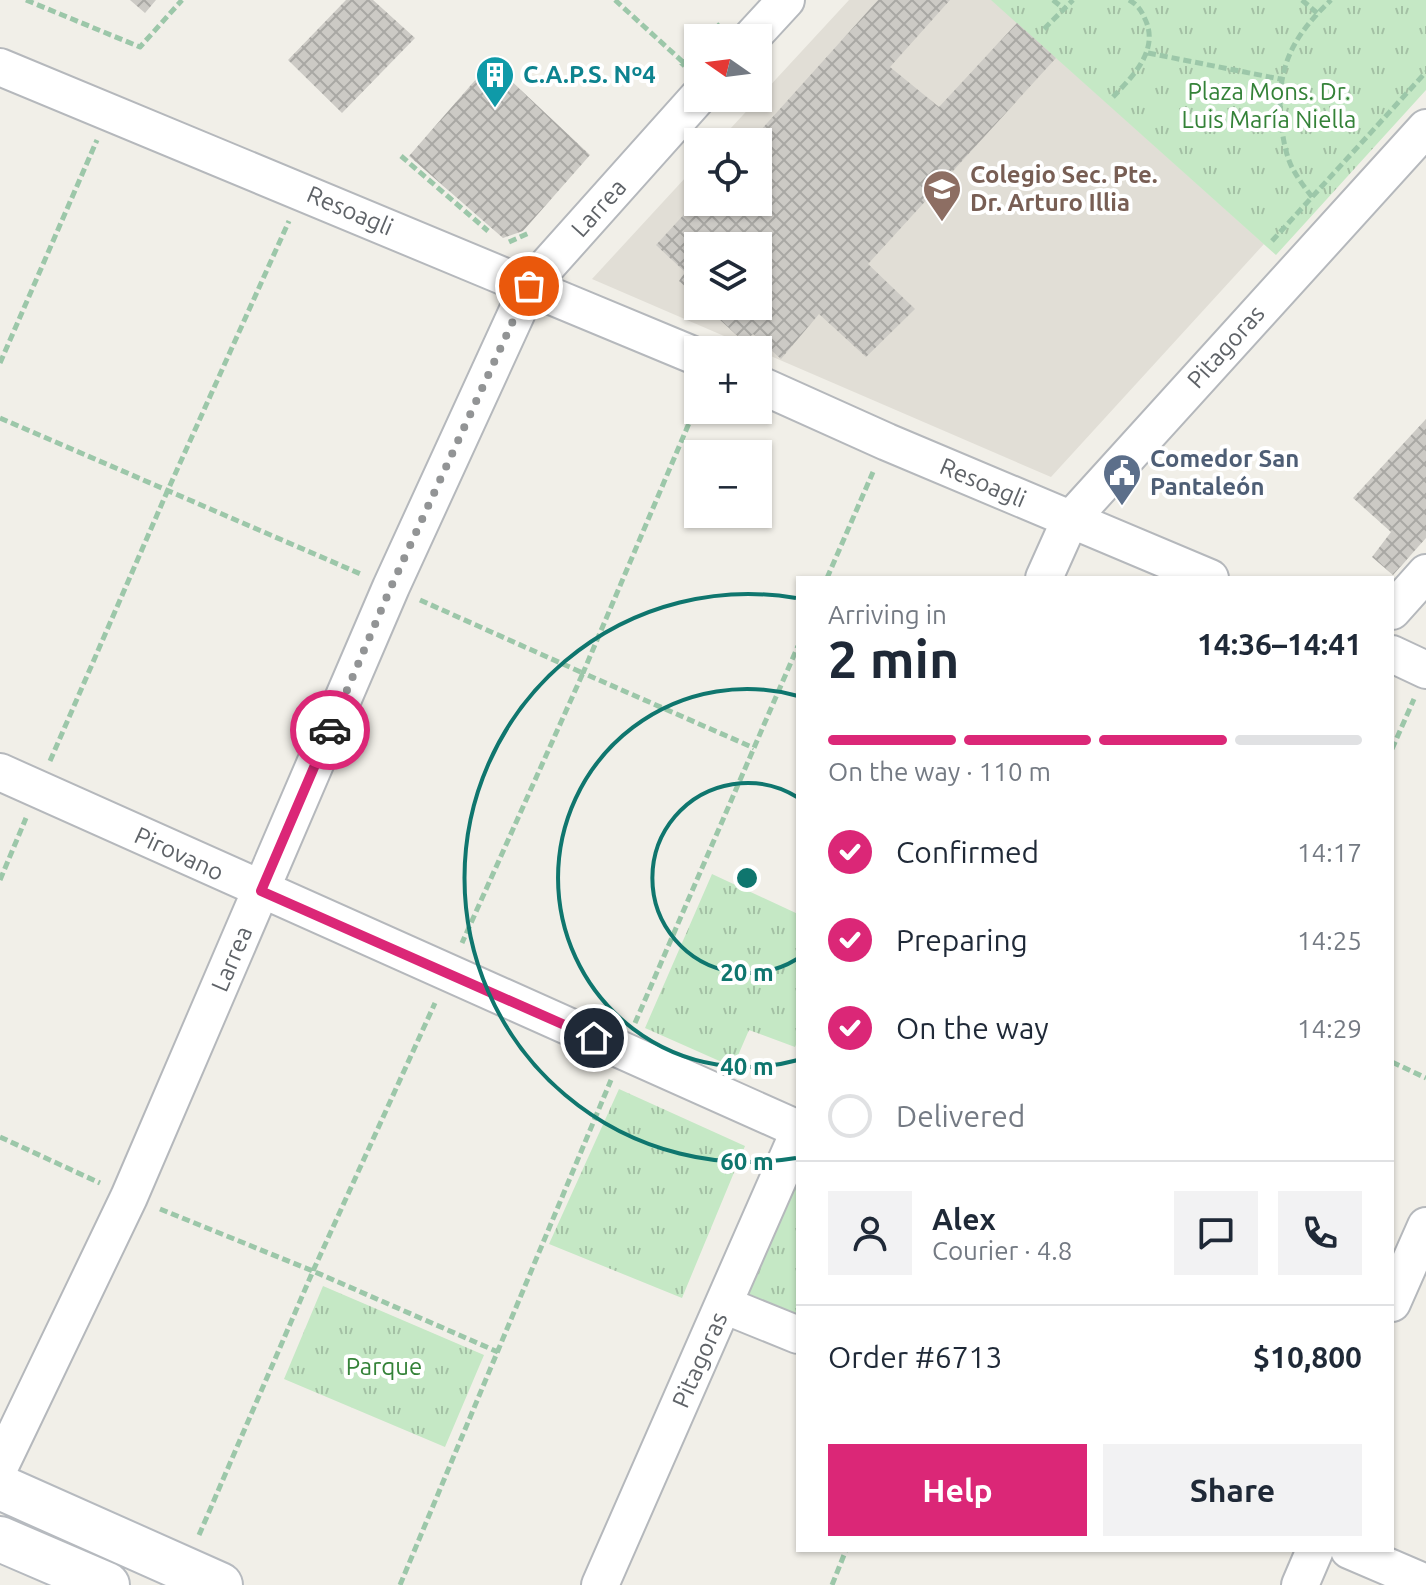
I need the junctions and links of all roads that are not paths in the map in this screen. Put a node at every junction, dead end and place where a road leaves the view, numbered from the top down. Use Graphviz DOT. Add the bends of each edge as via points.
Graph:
graph roads {
  1 [pos="786,0"];
  2 [pos="764,24"];
  3 [pos="0,67"];
  4 [pos="684,88"];
  5 [pos="1426,128"];
  6 [pos="529,286"];
  7 [pos="684,351"];
  8 [pos="772,390"];
  9 [pos="1070,520"];
  10 [pos="1426,573"];
  11 [pos="1045,576"];
  12 [pos="1205,576"];
  13 [pos="1394,609"];
  14 [pos="1394,655"];
  15 [pos="1426,670"];
  16 [pos="0,772"];
  17 [pos="261,891"];
  18 [pos="796,1131"];
  19 [pos="796,1137"];
  20 [pos="1426,1226"];
  21 [pos="1394,1298"];
  22 [pos="724,1305"];
  23 [pos="796,1334"];
  24 [pos="0,1466"];
  25 [pos="0,1487"];
  26 [pos="0,1539"];
  27 [pos="1314,1552"];
  28 [pos="1354,1552"];
  29 [pos="202,1577"];
  30 [pos="1426,1583"];
  31 [pos="107,1585"];
  32 [pos="600,1585"];
  33 [pos="1300,1585"];
  1 -- 2 [label="street"];
  3 -- 6 [label="street, Resoagli"];
  4 -- 6 [label="street, Larrea"];
  5 -- 9 [label="street, Pitagoras"];
  6 -- 7 [label="street, Resoagli"];
  6 -- 17 [label="street, Larrea" via="391,587"];
  8 -- 9 [label="street, Resoagli"];
  9 -- 11 [label="street, Pitagoras"];
  9 -- 12 [label="street, Resoagli"];
  10 -- 13 [label="street"];
  14 -- 15 [label="street"];
  16 -- 17 [label="street, Pirovano"];
  17 -- 18 [label="street, Pirovano"];
  17 -- 24 [label="street, Larrea" via="129,1197"];
  19 -- 22 [label="street, Pitagoras"];
  20 -- 21 [label="street"];
  22 -- 23 [label="street"];
  22 -- 32 [label="street, Pitagoras"];
  25 -- 29 [label="main road"];
  26 -- 31 [label="main road"];
  27 -- 33 [label="street"];
  28 -- 30 [label="street"];
}
